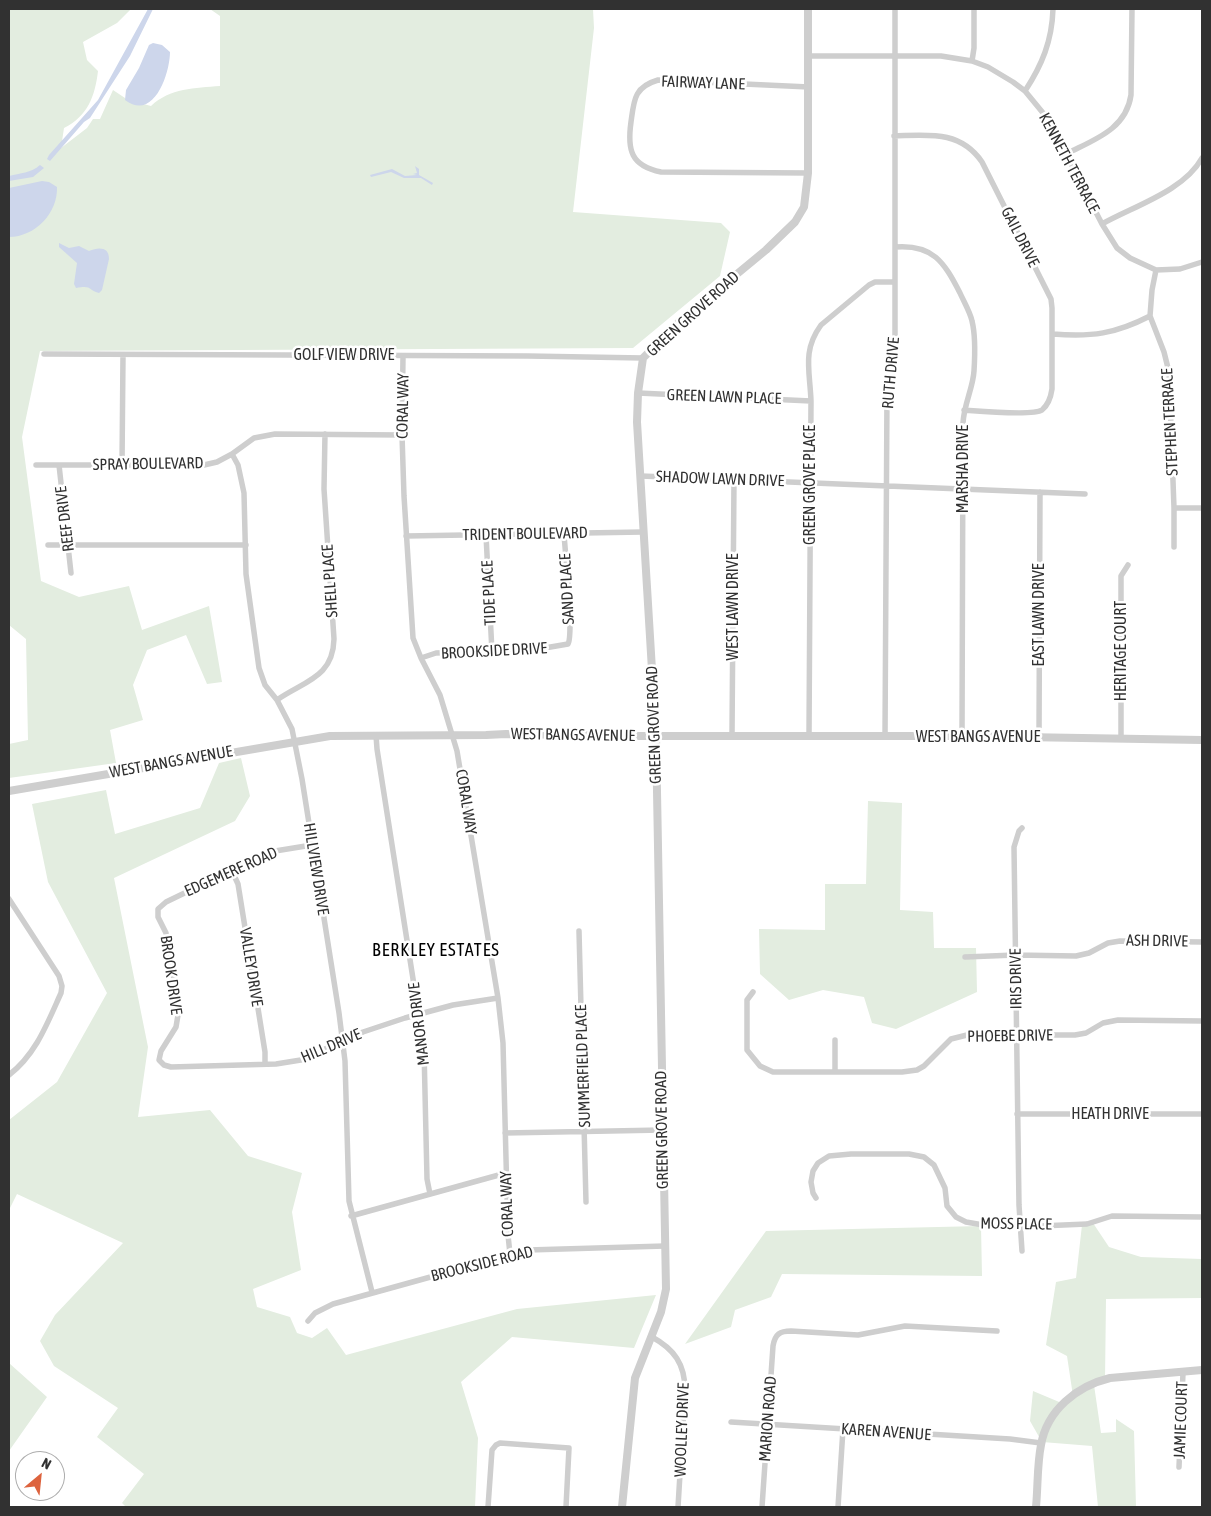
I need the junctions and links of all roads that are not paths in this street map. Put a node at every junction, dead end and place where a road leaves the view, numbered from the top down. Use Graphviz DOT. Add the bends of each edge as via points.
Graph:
graph roads {
  1 [pos="808,9"];
  2 [pos="895,9"];
  3 [pos="974,9"];
  4 [pos="1053,9"];
  5 [pos="1132,9"];
  6 [pos="808,56"];
  7 [pos="895,56"];
  8 [pos="972,62"];
  9 [pos="808,87"];
  10 [pos="1025,91"];
  11 [pos="894,136"];
  12 [pos="1066,154"];
  13 [pos="1202,158"];
  14 [pos="808,173"];
  15 [pos="1102,224"];
  16 [pos="895,247"];
  17 [pos="1202,262"];
  18 [pos="1156,270"];
  19 [pos="894,282"];
  20 [pos="1150,316"];
  21 [pos="1053,334"];
  22 [pos="44,354"];
  23 [pos="123,355"];
  24 [pos="404,356"];
  25 [pos="643,358"];
  26 [pos="638,393"];
  27 [pos="811,401"];
  28 [pos="964,410"];
  29 [pos="325,434"];
  30 [pos="402,435"];
  31 [pos="232,454"];
  32 [pos="36,465"];
  33 [pos="59,465"];
  34 [pos="122,465"];
  35 [pos="640,476"];
  36 [pos="734,479"];
  37 [pos="810,483"];
  38 [pos="887,486"];
  39 [pos="964,489"];
  40 [pos="1040,492"];
  41 [pos="1085,494"];
  42 [pos="1174,508"];
  43 [pos="1202,508"];
  44 [pos="643,532"];
  45 [pos="564,534"];
  46 [pos="486,535"];
  47 [pos="406,536"];
  48 [pos="68,544"];
  49 [pos="48,545"];
  50 [pos="246,545"];
  51 [pos="1174,547"];
  52 [pos="1128,564"];
  53 [pos="71,573"];
  54 [pos="568,644"];
  55 [pos="492,652"];
  56 [pos="421,658"];
  57 [pos="277,700"];
  58 [pos="376,735"];
  59 [pos="453,735"];
  60 [pos="656,736"];
  61 [pos="732,736"];
  62 [pos="808,736"];
  63 [pos="962,736"];
  64 [pos="885,737"];
  65 [pos="1039,738"];
  66 [pos="1121,739"];
  67 [pos="1202,740"];
  68 [pos="295,741"];
  69 [pos="9,791"];
  70 [pos="1022,828"];
  71 [pos="312,845"];
  72 [pos="232,871"];
  73 [pos="9,899"];
  74 [pos="158,913"];
  75 [pos="579,931"];
  76 [pos="1202,942"];
  77 [pos="1016,955"];
  78 [pos="964,957"];
  79 [pos="754,992"];
  80 [pos="498,998"];
  81 [pos="419,1014"];
  82 [pos="1202,1021"];
  83 [pos="1017,1035"];
  84 [pos="835,1040"];
  85 [pos="343,1041"];
  86 [pos="162,1063"];
  87 [pos="265,1064"];
  88 [pos="835,1072"];
  89 [pos="9,1075"];
  90 [pos="1017,1114"];
  91 [pos="1202,1114"];
  92 [pos="663,1130"];
  93 [pos="585,1132"];
  94 [pos="505,1133"];
  95 [pos="506,1173"];
  96 [pos="430,1194"];
  97 [pos="816,1198"];
  98 [pos="586,1202"];
  99 [pos="351,1216"];
  100 [pos="1202,1217"];
  101 [pos="1020,1226"];
  102 [pos="665,1246"];
  103 [pos="1022,1251"];
  104 [pos="510,1254"];
  105 [pos="372,1292"];
  106 [pos="308,1321"];
  107 [pos="998,1331"];
  108 [pos="652,1337"];
  109 [pos="1202,1370"];
  110 [pos="1183,1373"];
  111 [pos="731,1422"];
  112 [pos="768,1424"];
  113 [pos="843,1429"];
  114 [pos="1041,1443"];
  115 [pos="1179,1468"];
  116 [pos="488,1507"];
  117 [pos="566,1507"];
  118 [pos="622,1507"];
  119 [pos="678,1507"];
  120 [pos="762,1507"];
  121 [pos="838,1507"];
  122 [pos="1036,1507"];
  1 -- 6 [label="street, GREEN GROVE ROAD"];
  2 -- 7 [label="street, RUTH DRIVE"];
  3 -- 8 [label="street"];
  4 -- 10 [label="street" via="1047,48"];
  5 -- 12 [label="street" via="1132,95 1129,108 1114,128"];
  6 -- 7 [label="street, KENNETH TERRACE"];
  6 -- 9 [label="street, GREEN GROVE ROAD"];
  7 -- 8 [label="street, KENNETH TERRACE" via="941,56"];
  7 -- 11 [label="street, RUTH DRIVE"];
  8 -- 10 [label="street, KENNETH TERRACE" via="988,67"];
  9 -- 14 [label="street, GREEN GROVE ROAD"];
  9 -- 14 [label="street, FAIRWAY LANE" via="658,80 640,89 634,98 628,140 632,154 642,165 661,172"];
  10 -- 12 [label="street, KENNETH TERRACE" via="1048,119"];
  11 -- 16 [label="street, RUTH DRIVE"];
  11 -- 21 [label="street, GAIL DRIVE" via="948,137 966,145 978,157 1048,292"];
  12 -- 15 [label="street, KENNETH TERRACE"];
  13 -- 15 [label="street" via="1190,175 1174,187"];
  14 -- 25 [label="street, GREEN GROVE ROAD" via="804,207 795,222 680,321"];
  15 -- 18 [label="street, KENNETH TERRACE" via="1125,254"];
  16 -- 19 [label="street, RUTH DRIVE"];
  16 -- 28 [label="street, MARSHA DRIVE" via="916,247 938,258 970,314 974,330 974,372"];
  17 -- 18 [label="street, KENNETH TERRACE" via="1180,269"];
  18 -- 20 [label="street, STEPHEN TERRACE"];
  19 -- 27 [label="street, GREEN GROVE PLACE" via="869,285 816,331 808,358"];
  19 -- 38 [label="street, RUTH DRIVE" via="895,362 888,392"];
  20 -- 21 [label="street" via="1109,333"];
  20 -- 42 [label="street, STEPHEN TERRACE" via="1169,372"];
  21 -- 28 [label="street, GAIL DRIVE" via="1052,389 1044,408 1032,413"];
  22 -- 23 [label="street, GOLF VIEW DRIVE"];
  23 -- 24 [label="street, GOLF VIEW DRIVE"];
  23 -- 34 [label="street"];
  24 -- 25 [label="street, GOLF VIEW DRIVE"];
  24 -- 30 [label="street, CORAL WAY"];
  25 -- 26 [label="street, GREEN GROVE ROAD"];
  26 -- 27 [label="street, GREEN LAWN PLACE"];
  26 -- 35 [label="street, GREEN GROVE ROAD"];
  27 -- 37 [label="street, GREEN GROVE PLACE"];
  28 -- 39 [label="street, MARSHA DRIVE"];
  29 -- 30 [label="street, SPRAY BOULEVARD"];
  29 -- 31 [label="street, SPRAY BOULEVARD" via="261,436"];
  29 -- 57 [label="street, SHELL PLACE" via="324,490 334,639 332,654 317,677"];
  30 -- 47 [label="street, CORAL WAY"];
  31 -- 34 [label="street, SPRAY BOULEVARD" via="204,465"];
  31 -- 50 [label="street, HILLVIEW DRIVE" via="244,493"];
  32 -- 33 [label="street, SPRAY BOULEVARD"];
  33 -- 34 [label="street, SPRAY BOULEVARD"];
  33 -- 48 [label="street, REEF DRIVE"];
  35 -- 36 [label="street, SHADOW LAWN DRIVE"];
  35 -- 44 [label="street, GREEN GROVE ROAD"];
  36 -- 37 [label="street, SHADOW LAWN DRIVE"];
  36 -- 61 [label="street, WEST LAWN DRIVE"];
  37 -- 38 [label="street, SHADOW LAWN DRIVE"];
  37 -- 62 [label="street, GREEN GROVE PLACE"];
  38 -- 39 [label="street, SHADOW LAWN DRIVE"];
  38 -- 64 [label="street, RUTH DRIVE"];
  39 -- 40 [label="street, SHADOW LAWN DRIVE"];
  39 -- 63 [label="street, MARSHA DRIVE"];
  40 -- 41 [label="street, SHADOW LAWN DRIVE"];
  40 -- 65 [label="street, EAST LAWN DRIVE"];
  42 -- 43 [label="street"];
  42 -- 51 [label="street, STEPHEN TERRACE"];
  44 -- 45 [label="street, TRIDENT BOULEVARD"];
  44 -- 60 [label="street, GREEN GROVE ROAD"];
  45 -- 46 [label="street, TRIDENT BOULEVARD"];
  45 -- 54 [label="street, SAND PLACE"];
  46 -- 47 [label="street, TRIDENT BOULEVARD"];
  46 -- 55 [label="street, TIDE PLACE"];
  47 -- 56 [label="street, CORAL WAY" via="413,638"];
  48 -- 49 [label="street"];
  48 -- 50 [label="street"];
  48 -- 53 [label="street, REEF DRIVE"];
  50 -- 57 [label="street, HILLVIEW DRIVE" via="246,574 259,668 265,685"];
  52 -- 66 [label="street, HERITAGE COURT" via="1121,576"];
  54 -- 55 [label="street, BROOKSIDE DRIVE"];
  55 -- 56 [label="street, BROOKSIDE DRIVE" via="436,653"];
  56 -- 59 [label="street, CORAL WAY" via="440,695"];
  57 -- 68 [label="street, HILLVIEW DRIVE" via="289,720"];
  58 -- 59 [label="street, WEST BANGS AVENUE"];
  58 -- 68 [label="street, WEST BANGS AVENUE"];
  58 -- 81 [label="street, MANOR DRIVE"];
  59 -- 60 [label="street, WEST BANGS AVENUE"];
  59 -- 80 [label="street, CORAL WAY"];
  60 -- 61 [label="street, WEST BANGS AVENUE"];
  60 -- 92 [label="street, GREEN GROVE ROAD"];
  61 -- 62 [label="street, WEST BANGS AVENUE"];
  62 -- 64 [label="street, WEST BANGS AVENUE"];
  63 -- 64 [label="street, WEST BANGS AVENUE"];
  63 -- 65 [label="street, WEST BANGS AVENUE"];
  65 -- 66 [label="street, WEST BANGS AVENUE"];
  66 -- 67 [label="street, WEST BANGS AVENUE"];
  68 -- 69 [label="street, WEST BANGS AVENUE"];
  68 -- 71 [label="street, HILLVIEW DRIVE"];
  70 -- 77 [label="street, IRIS DRIVE" via="1014,847"];
  71 -- 72 [label="street, EDGEMERE ROAD" via="273,851"];
  71 -- 85 [label="street, HILLVIEW DRIVE"];
  72 -- 74 [label="street, EDGEMERE ROAD" via="166,902"];
  72 -- 87 [label="street, VALLEY DRIVE" via="238,884"];
  73 -- 89 [label="street" via="59,976 62,986 36,1045 25,1062"];
  74 -- 86 [label="street, BROOK DRIVE" via="166,933 178,1009 176,1027 161,1051 159,1060"];
  75 -- 93 [label="street, SUMMERFIELD PLACE"];
  76 -- 77 [label="street, ASH DRIVE" via="1120,941 1076,956"];
  77 -- 78 [label="street, ASH DRIVE"];
  77 -- 83 [label="street, IRIS DRIVE"];
  79 -- 88 [label="street, PHOEBE DRIVE" via="747,1000 746,1044 754,1060 772,1072"];
  80 -- 81 [label="street, HILL DRIVE"];
  80 -- 94 [label="street, CORAL WAY" via="503,1043"];
  81 -- 85 [label="street, HILL DRIVE"];
  81 -- 96 [label="street, MANOR DRIVE" via="424,1049"];
  82 -- 83 [label="street, PHOEBE DRIVE" via="1118,1020 1079,1035"];
  83 -- 88 [label="street, PHOEBE DRIVE" via="956,1037 916,1070"];
  83 -- 90 [label="street, IRIS DRIVE"];
  84 -- 88 [label="street"];
  85 -- 87 [label="street, HILL DRIVE" via="307,1059"];
  85 -- 99 [label="street, HILLVIEW DRIVE"];
  86 -- 87 [label="street, HILL DRIVE" via="172,1067"];
  90 -- 91 [label="street, HEATH DRIVE"];
  90 -- 101 [label="street, IRIS DRIVE"];
  92 -- 93 [label="street"];
  92 -- 102 [label="street, GREEN GROVE ROAD"];
  93 -- 94 [label="street"];
  93 -- 98 [label="street, SUMMERFIELD PLACE"];
  94 -- 95 [label="street, CORAL WAY"];
  95 -- 96 [label="street"];
  95 -- 104 [label="street, CORAL WAY"];
  96 -- 99 [label="street"];
  97 -- 101 [label="street, MOSS PLACE" via="811,1182 813,1171 829,1156 909,1154 934,1165 945,1188 947,1206 956,1217 989,1226"];
  99 -- 105 [label="street, HILLVIEW DRIVE"];
  100 -- 101 [label="street, MOSS PLACE" via="1112,1216 1087,1224"];
  101 -- 103 [label="street, IRIS DRIVE"];
  102 -- 104 [label="street, BROOKSIDE ROAD" via="540,1249"];
  102 -- 108 [label="street, GREEN GROVE ROAD" via="665,1296"];
  104 -- 105 [label="street, BROOKSIDE ROAD"];
  105 -- 106 [label="street, BROOKSIDE ROAD" via="324,1307"];
  107 -- 112 [label="street, MARION ROAD" via="906,1326 858,1335 779,1333 773,1346"];
  108 -- 118 [label="street, GREEN GROVE ROAD" via="635,1378"];
  108 -- 119 [label="street, WOOLLEY DRIVE" via="674,1354 684,1376"];
  109 -- 110 [label="street"];
  110 -- 114 [label="street" via="1110,1378 1089,1384 1055,1412"];
  110 -- 115 [label="street, JAMIE COURT"];
  111 -- 112 [label="street, KAREN AVENUE"];
  112 -- 113 [label="street, KAREN AVENUE"];
  112 -- 120 [label="street, MARION ROAD"];
  113 -- 114 [label="street, KAREN AVENUE"];
  113 -- 121 [label="street"];
  114 -- 122 [label="street"];
  116 -- 117 [label="street" via="492,1450 500,1443 569,1448"];
}
